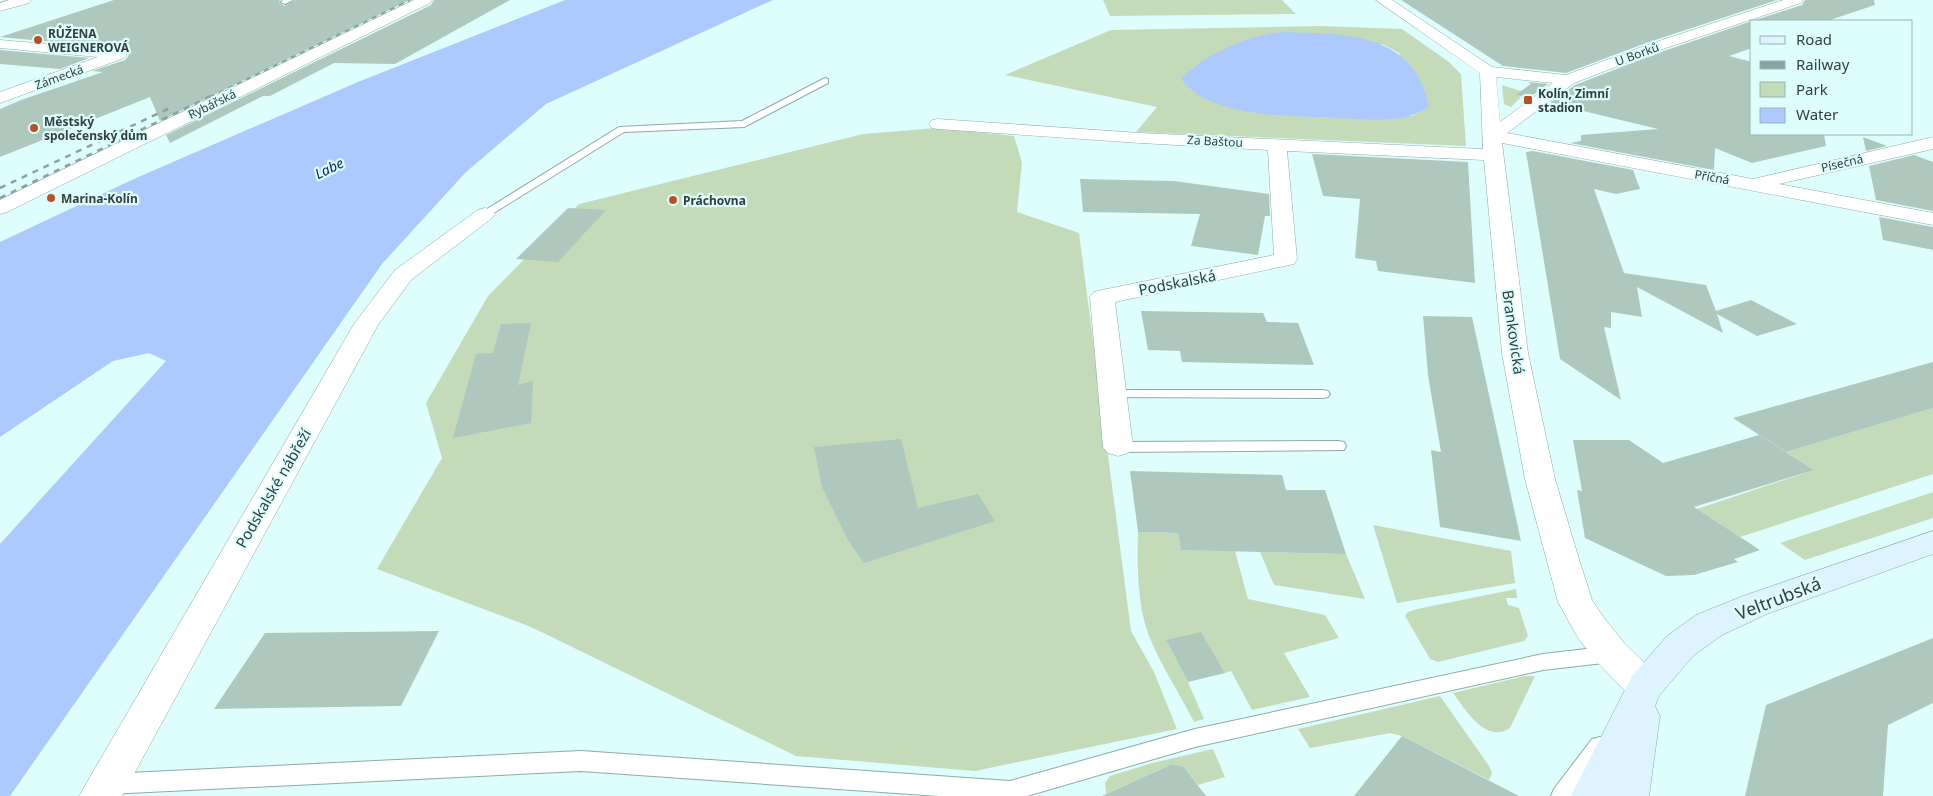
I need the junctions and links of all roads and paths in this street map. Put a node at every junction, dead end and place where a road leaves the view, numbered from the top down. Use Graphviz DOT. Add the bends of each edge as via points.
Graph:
graph roads {
  1 [pos="24,0"];
  2 [pos="425,0"];
  3 [pos="1383,0"];
  4 [pos="1796,0"];
  5 [pos="0,7"];
  6 [pos="0,44"];
  7 [pos="1488,71"];
  8 [pos="1568,80"];
  9 [pos="825,82"];
  10 [pos="0,98"];
  11 [pos="938,124"];
  12 [pos="1933,142"];
  13 [pos="1277,144"];
  14 [pos="1492,146"];
  15 [pos="1750,184"];
  16 [pos="0,208"];
  17 [pos="485,214"];
  18 [pos="1933,219"];
  19 [pos="1112,394"];
  20 [pos="1324,394"];
  21 [pos="1338,446"];
  22 [pos="1118,447"];
  23 [pos="1933,542"];
  24 [pos="1612,654"];
  25 [pos="1646,687"];
  26 [pos="103,790"];
  27 [pos="1562,796"];
  28 [pos="1592,796"];
  29 [pos="1628,796"];
  1 -- 5 [label="street"];
  2 -- 16 [label="street, Rybářská"];
  3 -- 7 [label="street"];
  4 -- 8 [label="street, U Borků"];
  6 -- 10 [label="street, Zámecká" via="119,55"];
  7 -- 8 [label="street"];
  7 -- 14 [label="street, Brankovická"];
  8 -- 14 [label="street, U Borků"];
  9 -- 17 [label="lane" via="744,124 622,129"];
  11 -- 13 [label="street, Za Baštou"];
  12 -- 15 [label="street, Písečná"];
  13 -- 14 [label="street, Za Baštou"];
  13 -- 19 [label="street, Podskalská" via="1286,260 1102,297"];
  14 -- 15 [label="street, Příčná"];
  14 -- 24 [label="street, Brankovická" via="1514,354 1540,479 1575,602"];
  15 -- 18 [label="street, Příčná"];
  17 -- 26 [label="street, Podskalské nábřeží" via="403,275 366,324"];
  19 -- 20 [label="lane"];
  19 -- 22 [label="street, Podskalská"];
  21 -- 22 [label="lane"];
  23 -- 25 [label="street, Veltrubská" via="1755,605 1709,625 1680,646"];
  24 -- 25 [label="street, Brankovická"];
  24 -- 26 [label="lane" via="1543,662 1194,738 1010,791 581,761"];
  25 -- 27 [label="lane"];
  25 -- 28 [label="street, Veltrubská"];
  25 -- 29 [label="street"];
}
